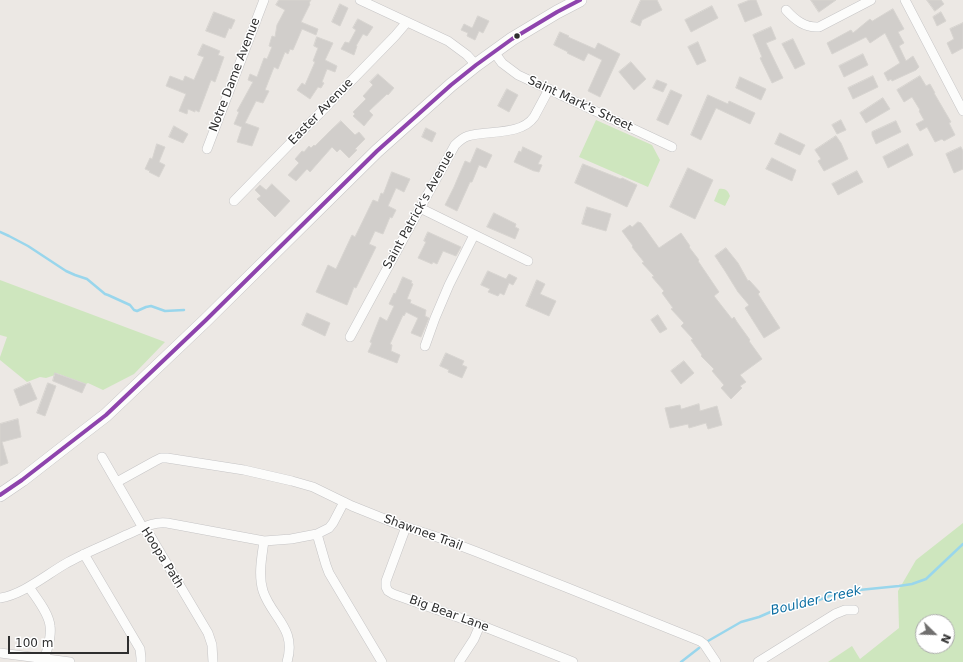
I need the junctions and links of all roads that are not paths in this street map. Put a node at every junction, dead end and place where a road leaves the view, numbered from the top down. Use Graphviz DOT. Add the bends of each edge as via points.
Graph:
graph roads {
  1 [pos="264,0"];
  2 [pos="360,0"];
  3 [pos="580,0"];
  4 [pos="871,0"];
  5 [pos="905,0"];
  6 [pos="786,10"];
  7 [pos="407,22"];
  8 [pos="494,52"];
  9 [pos="476,65"];
  10 [pos="549,89"];
  11 [pos="963,111"];
  12 [pos="672,147"];
  13 [pos="207,149"];
  14 [pos="234,201"];
  15 [pos="420,208"];
  16 [pos="474,235"];
  17 [pos="528,261"];
  18 [pos="350,337"];
  19 [pos="425,346"];
  20 [pos="102,457"];
  21 [pos="117,482"];
  22 [pos="0,495"];
  23 [pos="344,502"];
  24 [pos="406,527"];
  25 [pos="143,528"];
  26 [pos="317,534"];
  27 [pos="264,540"];
  28 [pos="84,554"];
  29 [pos="29,587"];
  30 [pos="0,598"];
  31 [pos="854,610"];
  32 [pos="480,625"];
  33 [pos="0,653"];
  34 [pos="45,658"];
  35 [pos="70,662"];
  36 [pos="141,662"];
  37 [pos="214,662"];
  38 [pos="287,662"];
  39 [pos="382,662"];
  40 [pos="458,662"];
  41 [pos="573,662"];
  42 [pos="716,662"];
  43 [pos="758,662"];
  1 -- 13 [label="street, Notre Dame Avenue"];
  2 -- 7 [label="street"];
  3 -- 8 [label="main road"];
  4 -- 6 [label="street" via="819,27 811,27 800,22"];
  5 -- 11 [label="street"];
  7 -- 9 [label="street" via="452,44"];
  7 -- 14 [label="street, Easter Avenue"];
  8 -- 9 [label="main road"];
  8 -- 10 [label="street, Saint Mark's Street" via="502,63 518,75"];
  9 -- 22 [label="main road" via="377,151 206,320 106,414"];
  10 -- 12 [label="street, Saint Mark's Street"];
  10 -- 15 [label="street, Saint Patrick's Avenue" via="534,117 522,127 469,136 460,140"];
  15 -- 16 [label="street"];
  15 -- 18 [label="street, Saint Patrick's Avenue"];
  16 -- 17 [label="street"];
  16 -- 19 [label="street" via="443,298"];
  20 -- 21 [label="street, Hoopa Path"];
  21 -- 23 [label="street, Shawnee Trail" via="161,458 166,458 244,470 292,481 318,489"];
  21 -- 25 [label="street, Hoopa Path"];
  23 -- 24 [label="street, Shawnee Trail"];
  23 -- 26 [label="street" via="329,528"];
  24 -- 32 [label="street, Big Bear Lane" via="386,582 388,591"];
  24 -- 42 [label="street, Shawnee Trail" via="477,552 700,641"];
  25 -- 27 [label="street" via="161,522"];
  25 -- 28 [label="street"];
  25 -- 37 [label="street, Hoopa Path" via="151,537 208,634"];
  26 -- 27 [label="street" via="291,539"];
  26 -- 39 [label="street" via="329,573"];
  27 -- 38 [label="street" via="262,588 266,599 285,627 289,644"];
  28 -- 29 [label="street"];
  28 -- 36 [label="street" via="140,649"];
  29 -- 30 [label="street"];
  29 -- 34 [label="street" via="47,616 50,626"];
  31 -- 43 [label="street" via="835,614"];
  32 -- 40 [label="street"];
  32 -- 41 [label="street, Big Bear Lane"];
  33 -- 34 [label="street"];
  34 -- 35 [label="street"];
}
